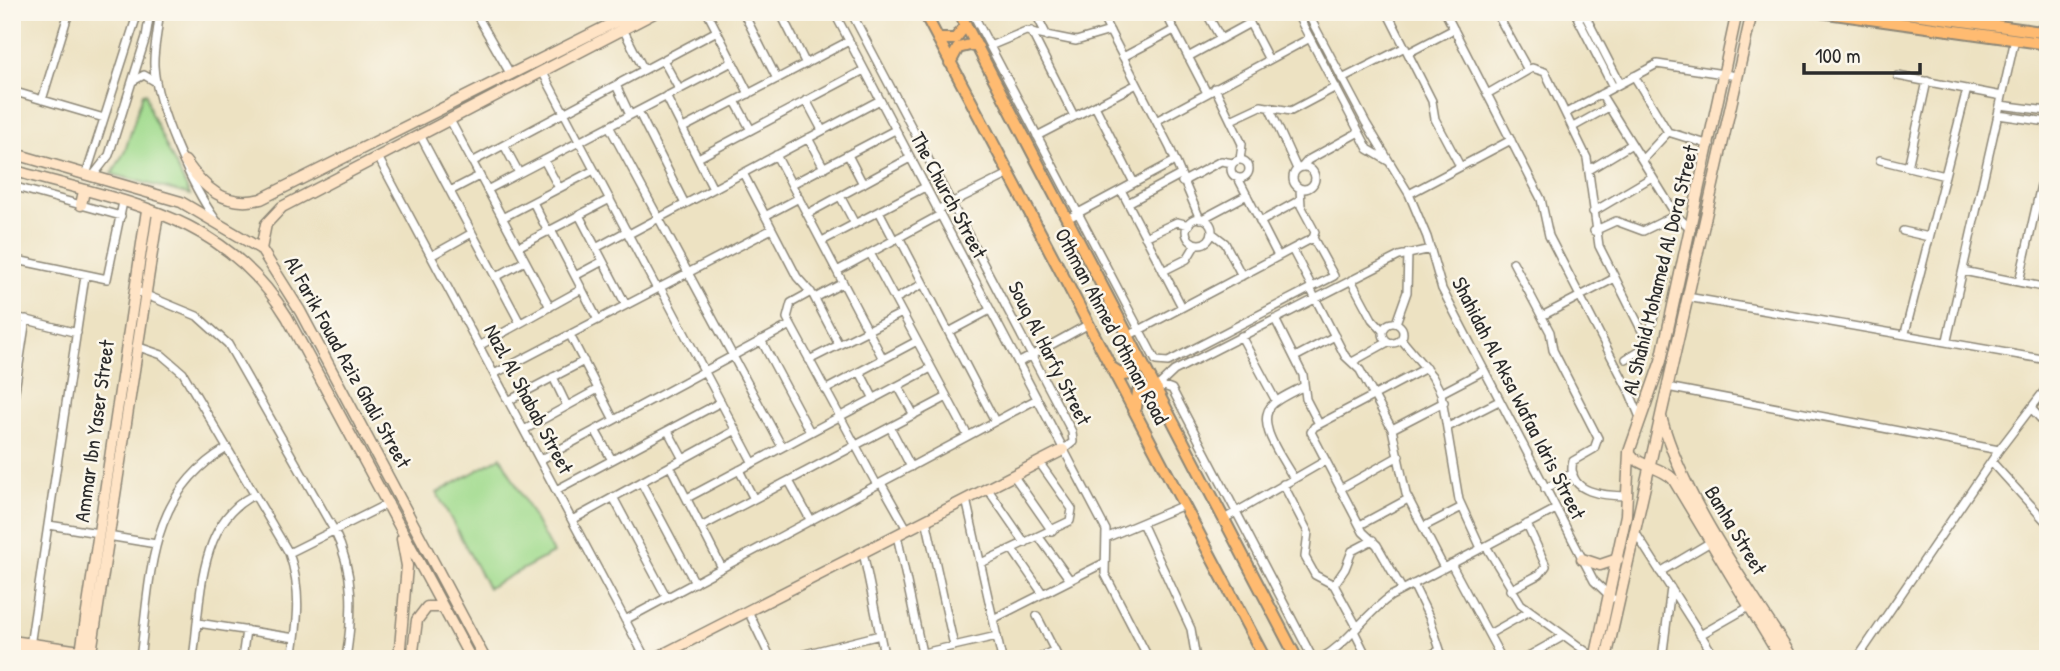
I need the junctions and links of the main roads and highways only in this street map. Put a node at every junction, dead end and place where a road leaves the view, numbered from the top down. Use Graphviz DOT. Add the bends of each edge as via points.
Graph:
graph roads {
  1 [pos="924,12"];
  2 [pos="959,12"];
  3 [pos="1820,12"];
  4 [pos="1906,13"];
  5 [pos="1860,15"];
  6 [pos="966,25"];
  7 [pos="2048,33"];
  8 [pos="937,39"];
  9 [pos="2048,44"];
  10 [pos="978,47"];
  11 [pos="950,63"];
  12 [pos="1137,352"];
  13 [pos="1112,368"];
  14 [pos="1156,388"];
  15 [pos="1136,413"];
  16 [pos="1265,659"];
  17 [pos="1297,659"];
  1 -- 8 [label="main road, Othman Ahmed Othman Road"];
  2 -- 6 [label="main road, Othman Ahmed Othman Road"];
  3 -- 5 [label="main road"];
  4 -- 7 [label="main road"];
  5 -- 9 [label="main road"];
  6 -- 8 [label="main road" via="955,39"];
  6 -- 10 [label="main road, Othman Ahmed Othman Road"];
  8 -- 11 [label="main road, Othman Ahmed Othman Road"];
  10 -- 11 [label="main road" via="961,46"];
  10 -- 12 [label="main road, Othman Ahmed Othman Road"];
  11 -- 13 [label="main road, Othman Ahmed Othman Road"];
  12 -- 13 [label="main road" via="1131,374"];
  12 -- 14 [label="main road, Othman Ahmed Othman Road"];
  13 -- 15 [label="main road, Othman Ahmed Othman Road"];
  14 -- 15 [label="main road" via="1138,392"];
  14 -- 17 [label="main road, Othman Ahmed Othman Road"];
  15 -- 16 [label="main road, Othman Ahmed Othman Road"];
}
